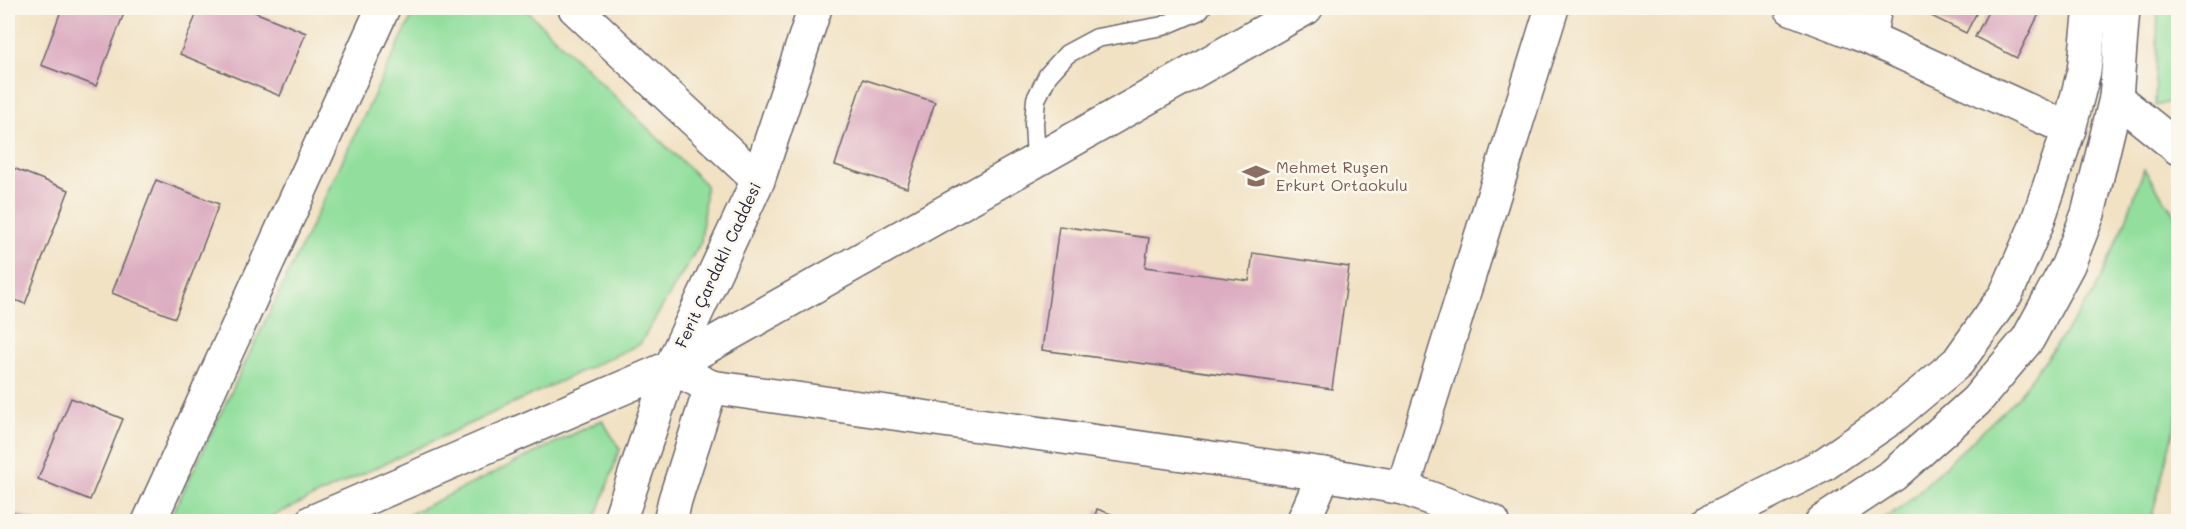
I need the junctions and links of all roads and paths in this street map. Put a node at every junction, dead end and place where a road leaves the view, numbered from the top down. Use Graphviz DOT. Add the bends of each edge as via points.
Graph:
graph roads {
  1 [pos="383,8"];
  2 [pos="575,8"];
  3 [pos="815,8"];
  4 [pos="1201,8"];
  5 [pos="1306,8"];
  6 [pos="1552,8"];
  7 [pos="1791,8"];
  8 [pos="2091,8"];
  9 [pos="2123,8"];
  10 [pos="1872,23"];
  11 [pos="2116,98"];
  12 [pos="2069,129"];
  13 [pos="2178,148"];
  14 [pos="1036,160"];
  15 [pos="758,180"];
  16 [pos="671,368"];
  17 [pos="711,387"];
  18 [pos="1324,474"];
  19 [pos="1403,488"];
  20 [pos="149,522"];
  21 [pos="312,522"];
  22 [pos="619,522"];
  23 [pos="670,522"];
  24 [pos="1303,522"];
  25 [pos="1493,522"];
  26 [pos="1709,522"];
  27 [pos="1822,522"];
  1 -- 20 [label="street"];
  2 -- 15 [label="street"];
  3 -- 15 [label="street, Ferit Çardaklı Caddesi"];
  4 -- 14 [label="lane" via="1163,26 1097,38 1067,54 1048,75 1036,99"];
  5 -- 14 [label="street"];
  6 -- 19 [label="street"];
  7 -- 10 [label="street"];
  8 -- 12 [label="street" via="2084,71"];
  9 -- 11 [label="street"];
  10 -- 12 [label="street"];
  11 -- 13 [label="street"];
  11 -- 27 [label="street" via="2088,214 2068,265 2028,339 1976,401 1893,475"];
  12 -- 26 [label="street" via="2036,226 2006,294 1958,362 1890,419 1823,465"];
  14 -- 16 [label="street"];
  15 -- 16 [label="street, Ferit Çardaklı Caddesi"];
  16 -- 17 [label="street"];
  16 -- 21 [label="street"];
  16 -- 22 [label="street, Ferit Çardaklı Caddesi"];
  17 -- 18 [label="street"];
  17 -- 23 [label="street"];
  18 -- 19 [label="street"];
  18 -- 24 [label="street"];
  19 -- 25 [label="street"];
}
